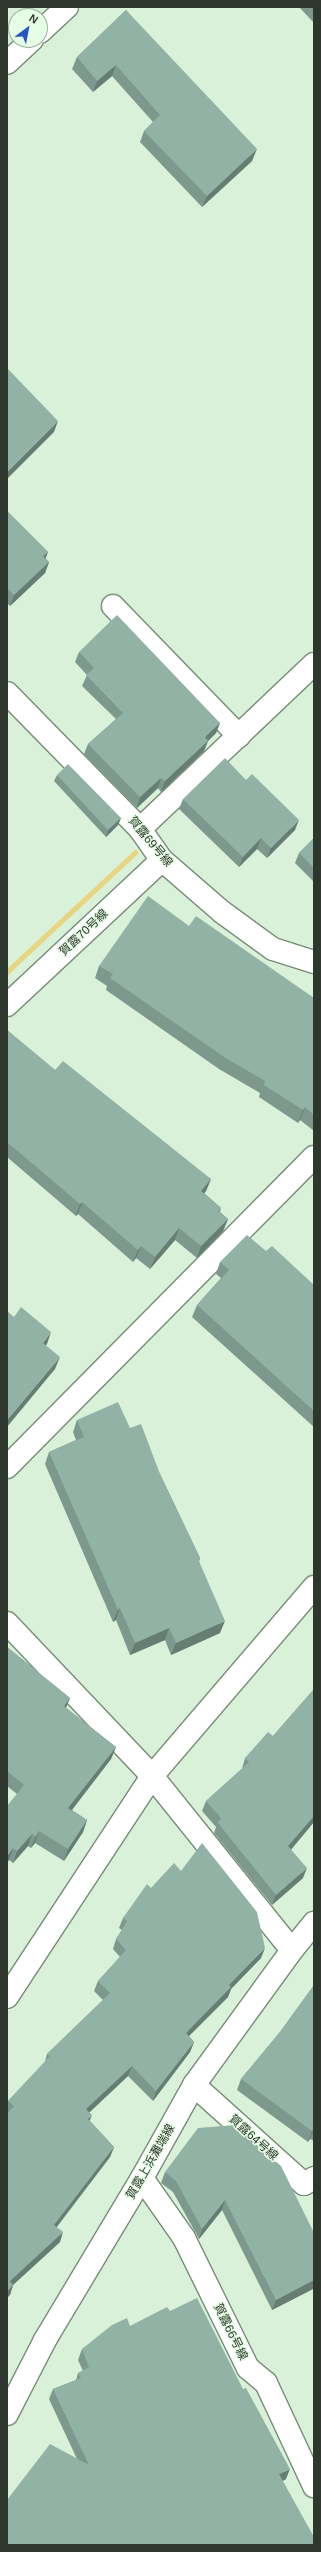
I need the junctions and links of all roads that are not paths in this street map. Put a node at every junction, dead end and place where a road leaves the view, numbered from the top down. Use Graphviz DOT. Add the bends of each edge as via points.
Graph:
graph roads {
  1 [pos="67,7"];
  2 [pos="48,25"];
  3 [pos="23,48"];
  4 [pos="7,63"];
  5 [pos="113,606"];
  6 [pos="314,664"];
  7 [pos="7,693"];
  8 [pos="239,736"];
  9 [pos="140,829"];
  10 [pos="162,860"];
  11 [pos="314,962"];
  12 [pos="7,1005"];
  13 [pos="314,1157"];
  14 [pos="7,1467"];
  15 [pos="314,1587"];
  16 [pos="7,1623"];
  17 [pos="152,1776"];
  18 [pos="314,1923"];
  19 [pos="292,1950"];
  20 [pos="7,1997"];
  21 [pos="194,2085"];
  22 [pos="142,2178"];
  23 [pos="314,2178"];
  24 [pos="7,2414"];
  25 [pos="305,2447"];
  26 [pos="314,2486"];
  1 -- 2 [label="street"];
  3 -- 4 [label="street"];
  5 -- 8 [label="street"];
  6 -- 8 [label="street"];
  7 -- 9 [label="street, 賀露69号線"];
  8 -- 9 [label="street"];
  9 -- 10 [label="street, 賀露69号線"];
  10 -- 11 [label="street, 賀露69号線" via="222,912 273,949"];
  10 -- 12 [label="street, 賀露70号線"];
  13 -- 14 [label="street"];
  15 -- 17 [label="street"];
  16 -- 17 [label="street"];
  17 -- 19 [label="street"];
  17 -- 20 [label="street"];
  18 -- 19 [label="street, 賀露上浜灘端線"];
  19 -- 21 [label="street, 賀露上浜灘端線"];
  21 -- 22 [label="street, 賀露上浜灘端線"];
  21 -- 23 [label="street, 賀露64号線" via="304,2184"];
  22 -- 24 [label="street, 賀露上浜灘端線" via="45,2340"];
  22 -- 25 [label="street, 賀露66号線" via="184,2238 248,2368 266,2383"];
  25 -- 26 [label="street, 賀露66号線"];
}
